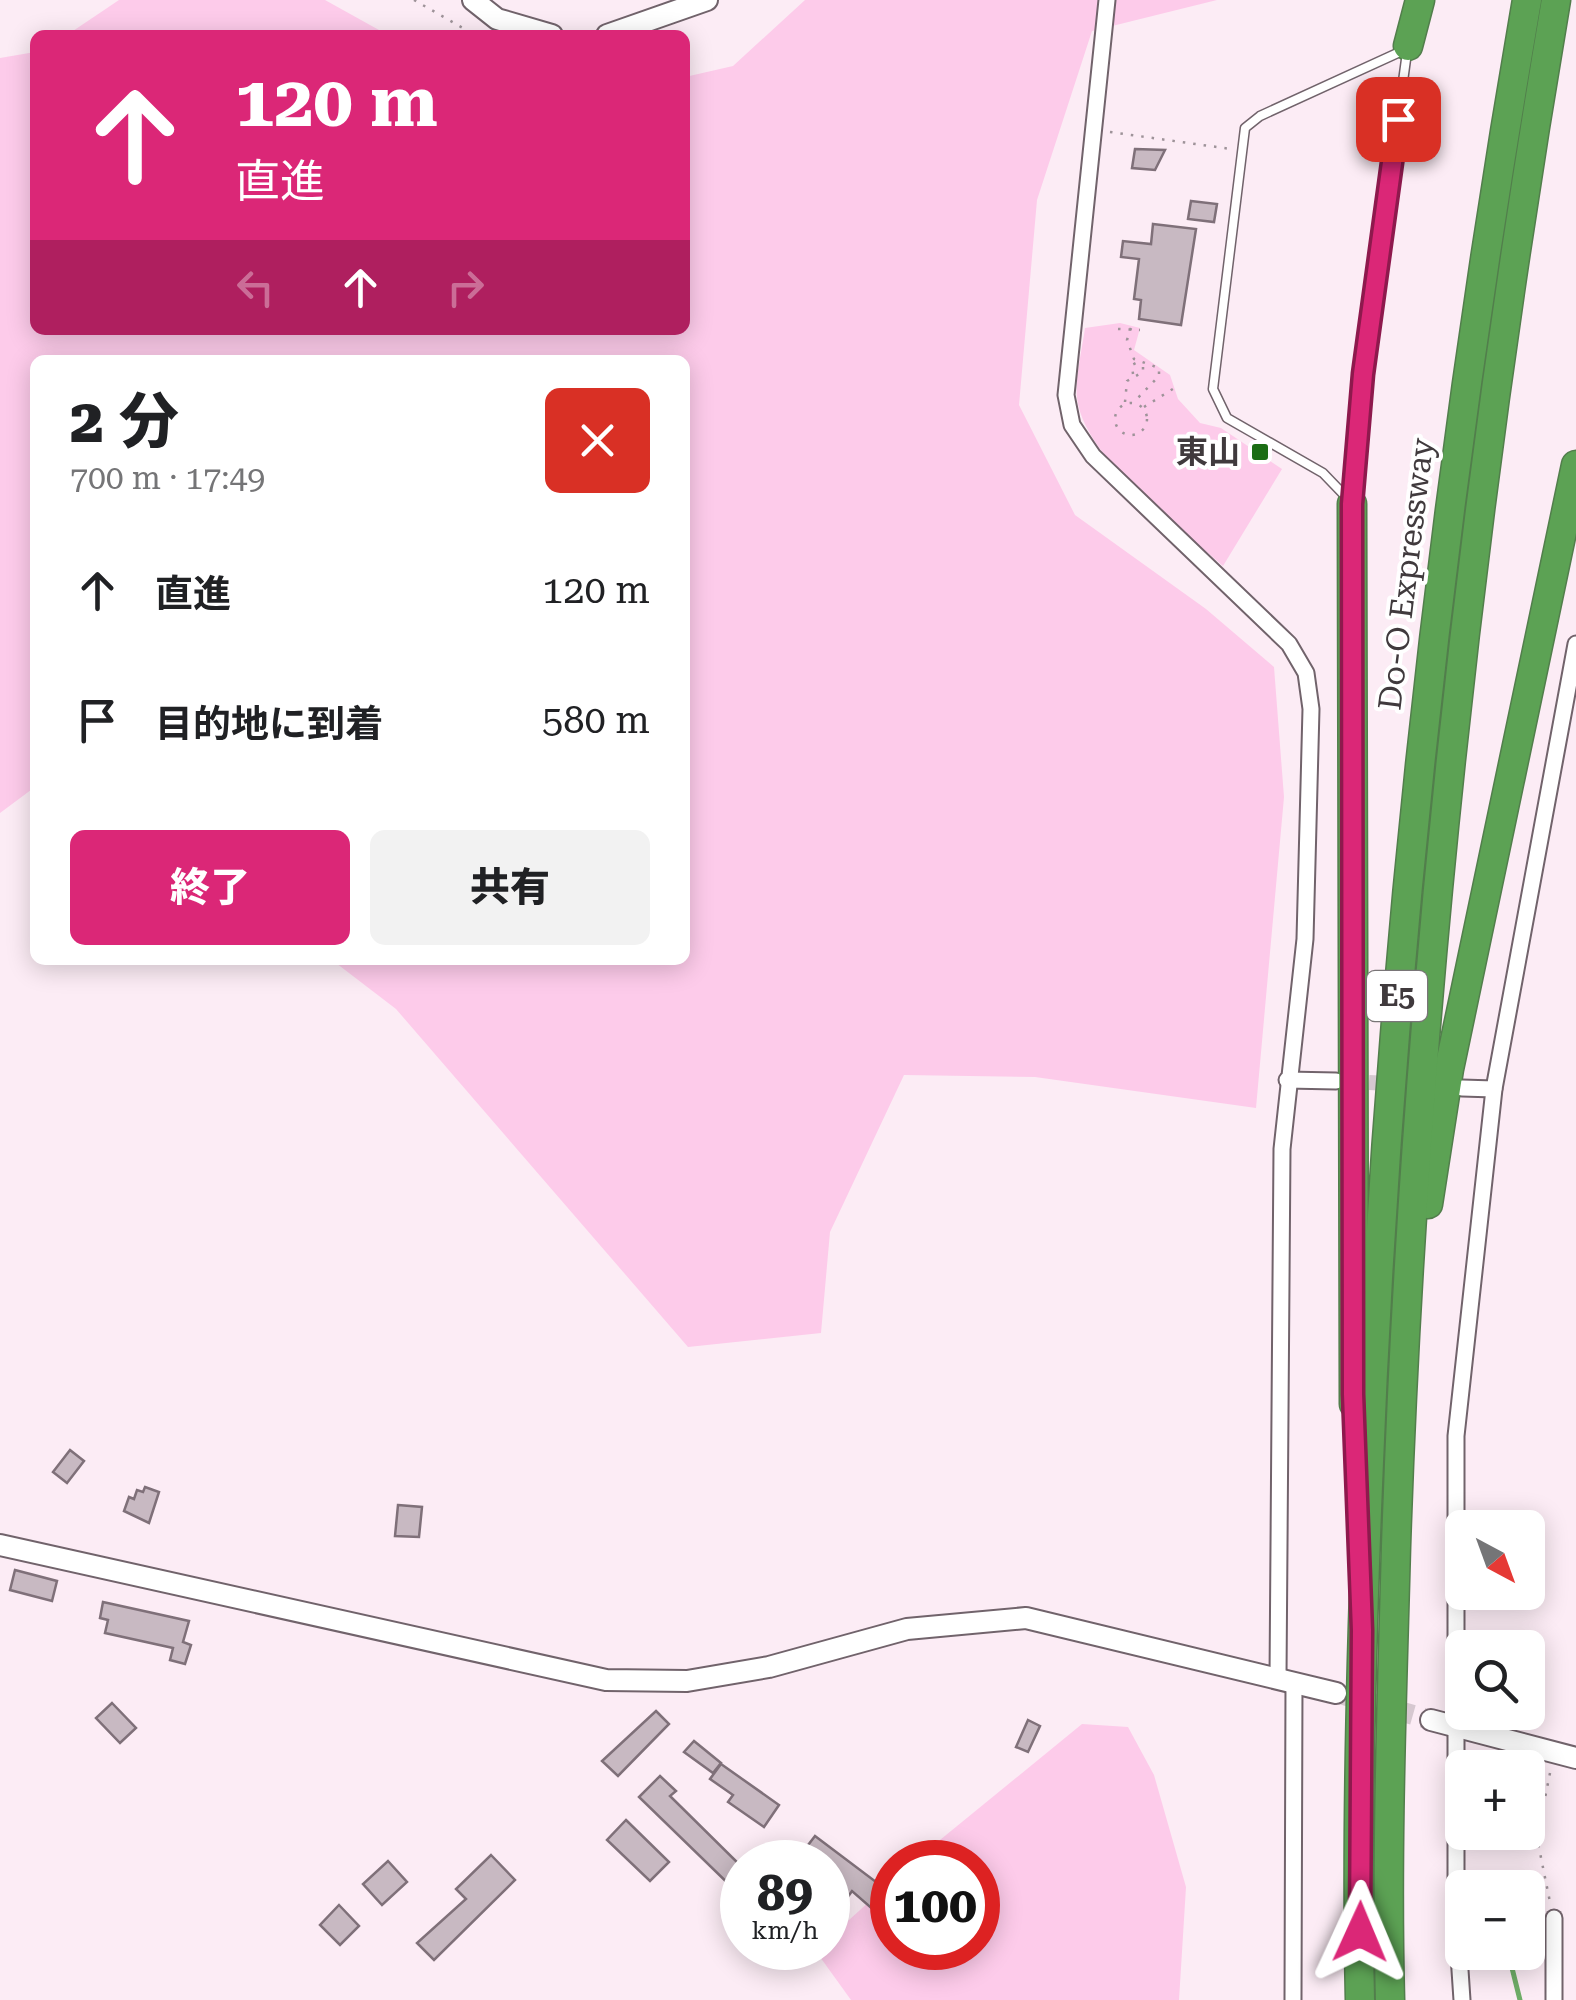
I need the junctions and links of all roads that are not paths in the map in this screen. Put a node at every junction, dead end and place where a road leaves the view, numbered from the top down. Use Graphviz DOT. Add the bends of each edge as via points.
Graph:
graph roads {
  1 [pos="473,0"];
  2 [pos="706,0"];
  3 [pos="1106,0"];
  4 [pos="1420,0"];
  5 [pos="1526,0"];
  6 [pos="1556,0"];
  7 [pos="535,30"];
  8 [pos="621,30"];
  9 [pos="1408,46"];
  10 [pos="1576,465"];
  11 [pos="1352,504"];
  12 [pos="1576,644"];
  13 [pos="1287,1080"];
  14 [pos="1336,1081"];
  15 [pos="1462,1088"];
  16 [pos="1494,1088"];
  17 [pos="1402,1369"];
  18 [pos="0,1545"];
  19 [pos="1362,1630"];
  20 [pos="1456,1630"];
  21 [pos="1286,1679"];
  22 [pos="1336,1693"];
  23 [pos="1430,1720"];
  24 [pos="1445,1723"];
  25 [pos="1456,1730"];
  26 [pos="1471,1730"];
  27 [pos="1566,1755"];
  28 [pos="1554,1918"];
  29 [pos="1294,2000"];
  30 [pos="1360,2000"];
  31 [pos="1390,2000"];
  32 [pos="1462,2000"];
  33 [pos="1554,2000"];
  1 -- 7 [label="street" via="497,19"];
  2 -- 8 [label="street"];
  3 -- 13 [label="street" via="1066,395 1072,425 1093,456 1289,644 1306,673 1312,710 1306,939"];
  4 -- 9 [label="highway"];
  5 -- 19 [label="highway, Do-O Expressway / E5" via="1484,246 1423,717 1390,1070"];
  6 -- 17 [label="highway, Do-O Expressway / E5" via="1513,254 1456,698 1420,1070"];
  9 -- 11 [label="lane"];
  9 -- 11 [label="lane" via="1260,116 1245,128 1242,150 1215,400 1227,418 1323,473"];
  10 -- 17 [label="highway" via="1449,1068"];
  11 -- 19 [label="highway" via="1353,1394"];
  12 -- 16 [label="street"];
  13 -- 14 [label="street"];
  13 -- 21 [label="street"];
  15 -- 16 [label="street"];
  16 -- 20 [label="street" via="1456,1436"];
  17 -- 31 [label="highway, Do-O Expressway / E5"];
  18 -- 21 [label="street" via="606,1680 687,1680 768,1667 907,1629 1026,1618"];
  19 -- 30 [label="highway, Do-O Expressway / E5"];
  21 -- 22 [label="street"];
  21 -- 29 [label="street"];
  23 -- 24 [label="street"];
  25 -- 32 [label="street"];
  26 -- 27 [label="street"];
  28 -- 33 [label="street"];
}
